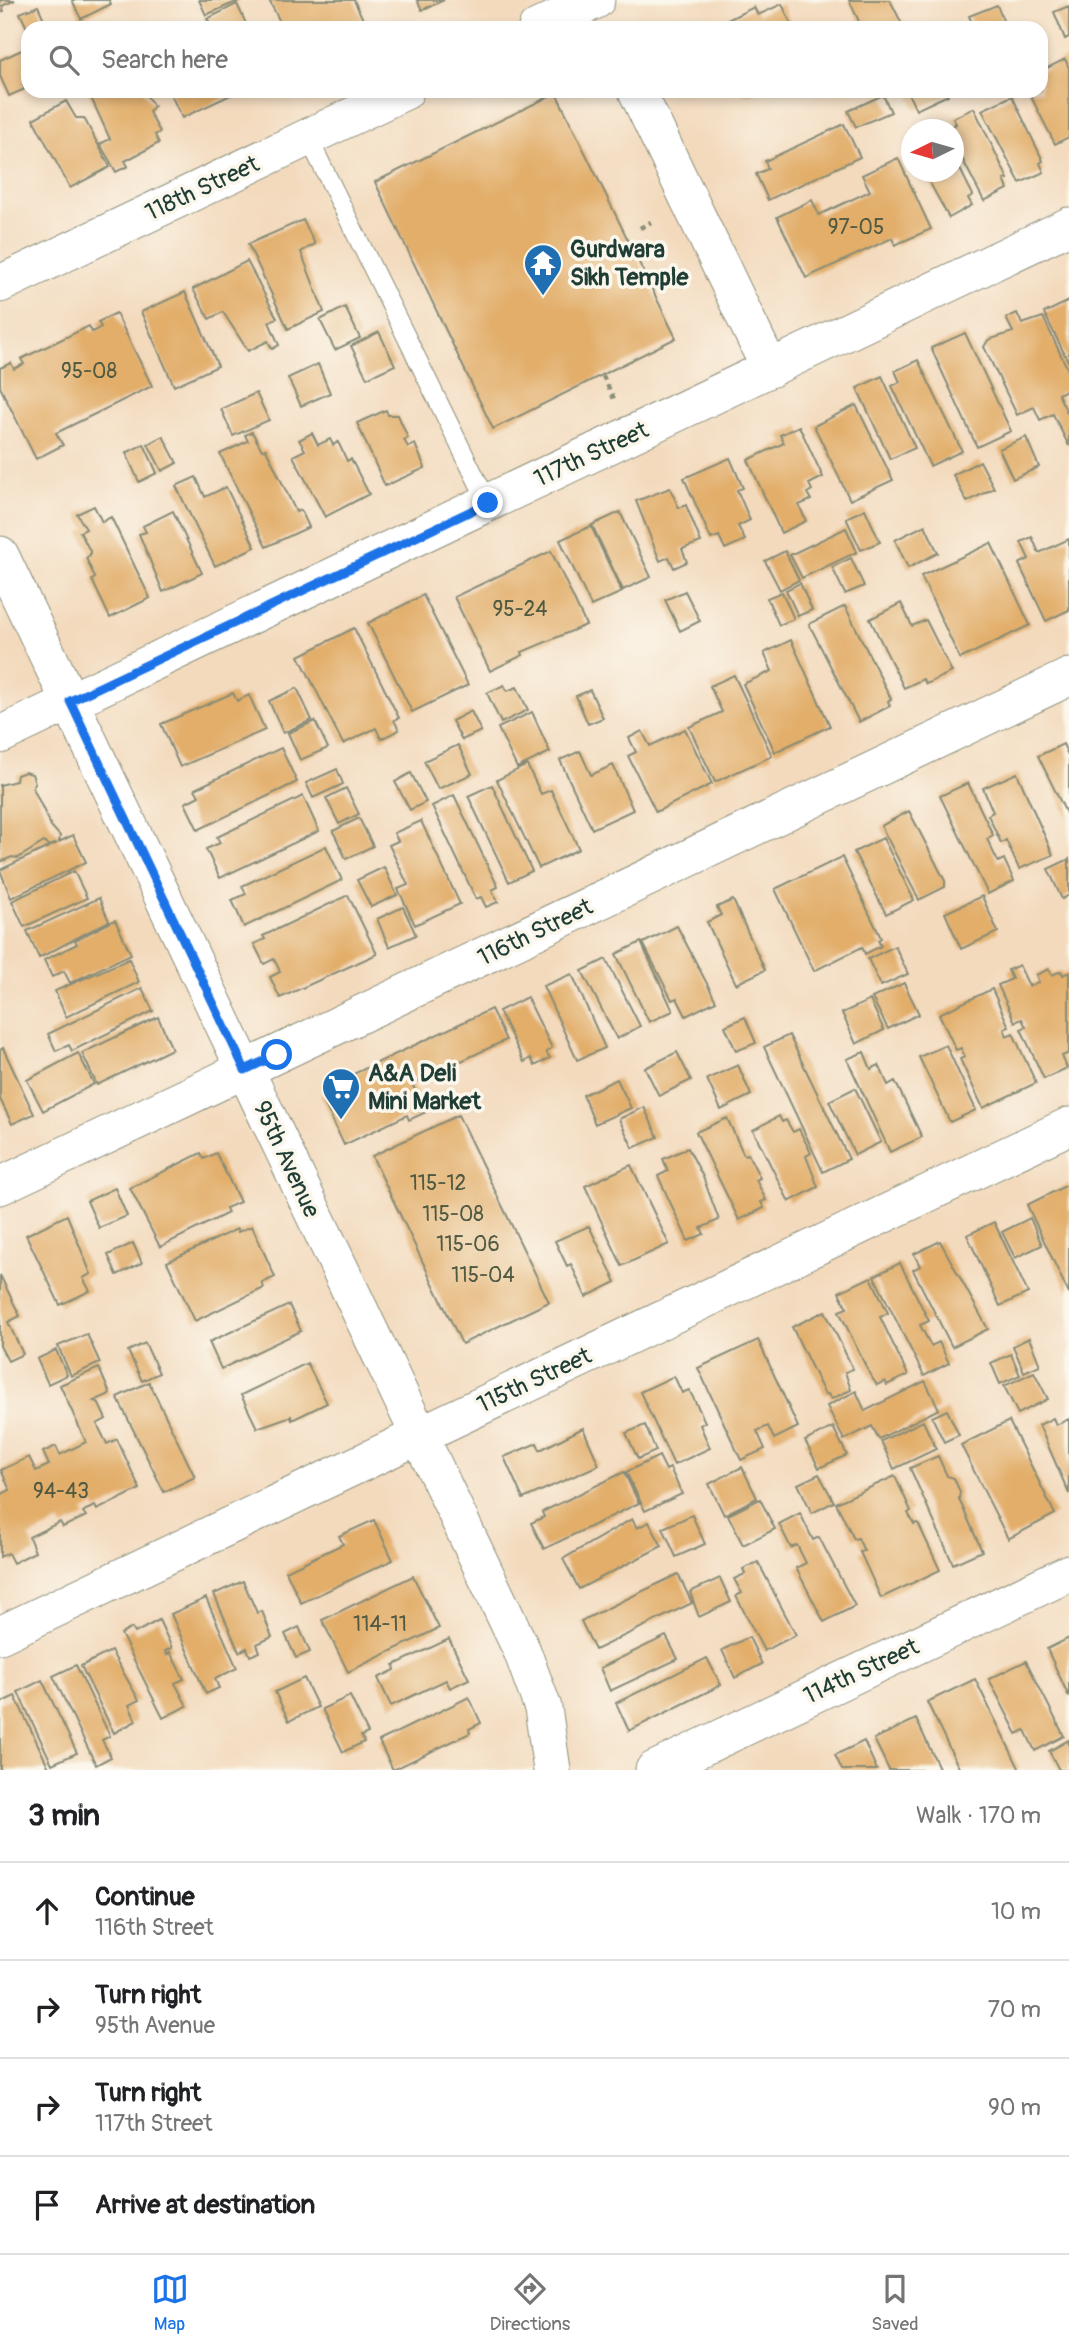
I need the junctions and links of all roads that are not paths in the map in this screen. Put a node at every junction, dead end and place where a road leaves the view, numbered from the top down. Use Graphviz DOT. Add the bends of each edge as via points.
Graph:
graph roads {
  1 [pos="594,0"];
  2 [pos="551,21"];
  3 [pos="604,21"];
  4 [pos="390,98"];
  5 [pos="640,98"];
  6 [pos="307,137"];
  7 [pos="1069,226"];
  8 [pos="0,284"];
  9 [pos="770,369"];
  10 [pos="488,503"];
  11 [pos="0,555"];
  12 [pos="1069,677"];
  13 [pos="70,701"];
  14 [pos="0,735"];
  15 [pos="245,1070"];
  16 [pos="1069,1126"];
  17 [pos="0,1186"];
  18 [pos="418,1436"];
  19 [pos="1069,1573"];
  20 [pos="0,1635"];
  21 [pos="552,1770"];
  22 [pos="653,1770"];
  1 -- 2 [label="street"];
  1 -- 3 [label="street"];
  4 -- 6 [label="street, 118th Street"];
  5 -- 9 [label="street"];
  6 -- 8 [label="street, 118th Street"];
  6 -- 10 [label="lane"];
  7 -- 9 [label="street, 117th Street"];
  9 -- 10 [label="street, 117th Street"];
  10 -- 13 [label="street, 117th Street"];
  11 -- 13 [label="street, 95th Avenue"];
  12 -- 15 [label="street, 116th Street"];
  13 -- 14 [label="street, 117th Street"];
  13 -- 15 [label="street, 95th Avenue"];
  15 -- 17 [label="street, 116th Street"];
  15 -- 18 [label="street, 95th Avenue"];
  16 -- 18 [label="street, 115th Street"];
  18 -- 20 [label="street, 115th Street"];
  18 -- 21 [label="street, 95th Avenue" via="522,1651 543,1708"];
  19 -- 22 [label="street, 114th Street"];
}
